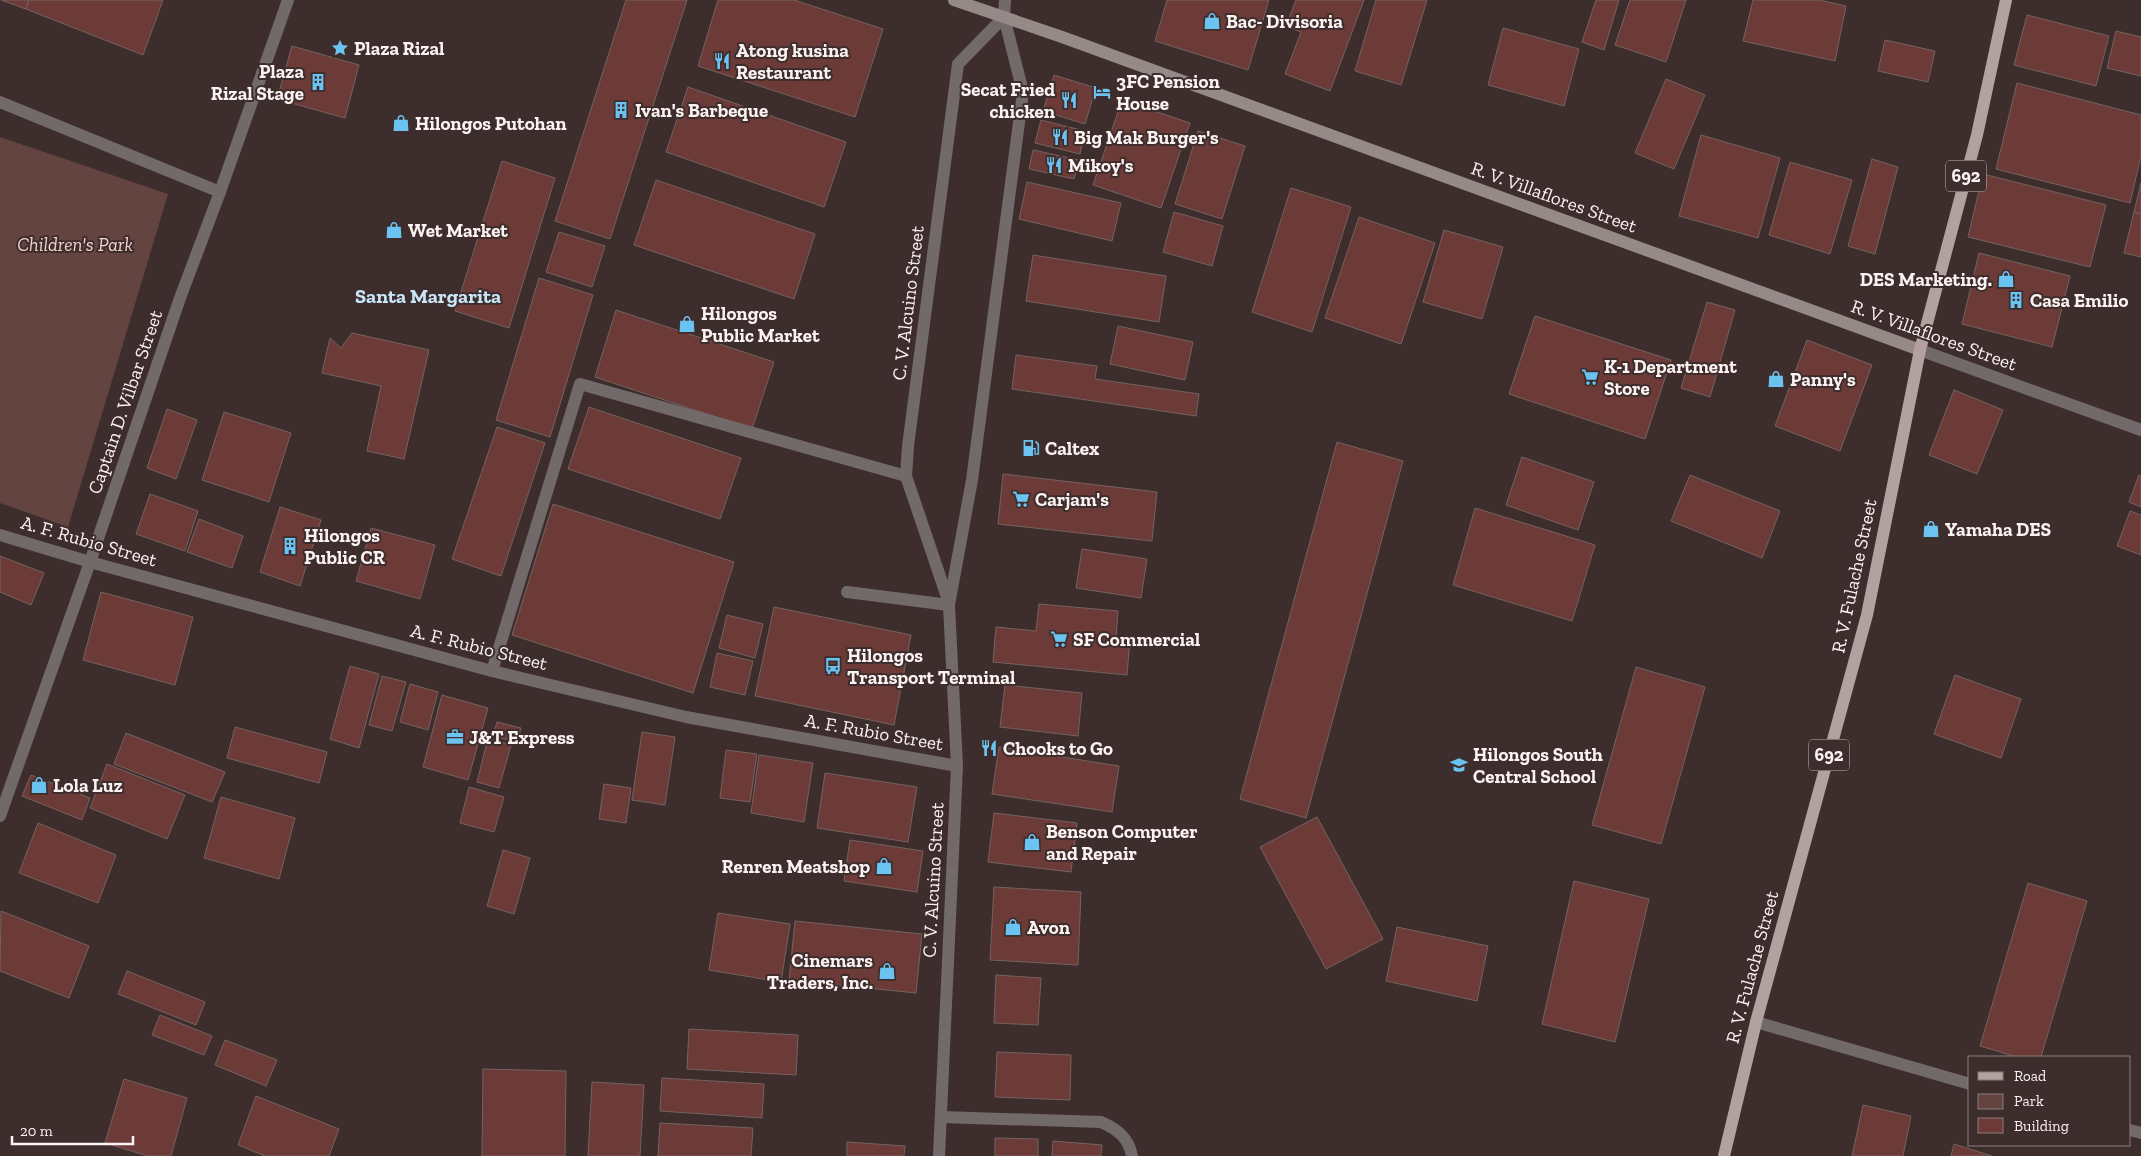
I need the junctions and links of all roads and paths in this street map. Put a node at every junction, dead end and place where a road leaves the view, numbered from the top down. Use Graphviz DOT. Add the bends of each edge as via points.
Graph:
graph roads {
  1 [pos="288,0"];
  2 [pos="954,0"];
  3 [pos="1005,0"];
  4 [pos="2006,0"];
  5 [pos="1004,17"];
  6 [pos="0,102"];
  7 [pos="220,192"];
  8 [pos="1920,350"];
  9 [pos="2141,430"];
  10 [pos="906,476"];
  11 [pos="0,535"];
  12 [pos="90,562"];
  13 [pos="848,592"];
  14 [pos="949,606"];
  15 [pos="492,671"];
  16 [pos="957,766"];
  17 [pos="0,816"];
  18 [pos="1756,1022"];
  19 [pos="1968,1083"];
  20 [pos="941,1117"];
  21 [pos="939,1156"];
  22 [pos="1132,1156"];
  23 [pos="1724,1156"];
  1 -- 7 [label="street, Captain D. Vilbar Street"];
  2 -- 5 [label="main road, R. V. Villaflores Street"];
  3 -- 5 [label="street, C. V. Alcuino Street"];
  4 -- 8 [label="main road, R. V. Fulache Street / 692" via="1977,134"];
  5 -- 8 [label="main road, R. V. Villaflores Street"];
  5 -- 10 [label="street, C. V. Alcuino Street" via="958,64"];
  5 -- 14 [label="street, C. V. Alcuino Street" via="1023,92 972,480"];
  6 -- 7 [label="street"];
  7 -- 12 [label="street, Captain D. Vilbar Street" via="180,298"];
  8 -- 9 [label="street, R. V. Villaflores Street"];
  8 -- 18 [label="main road, R. V. Fulache Street / 692" via="1867,616"];
  10 -- 14 [label="street, C. V. Alcuino Street"];
  10 -- 15 [label="street" via="580,384"];
  11 -- 12 [label="street, A. F. Rubio Street"];
  12 -- 15 [label="street, A. F. Rubio Street"];
  12 -- 17 [label="street, Captain D. Vilbar Street"];
  13 -- 14 [label="street"];
  14 -- 16 [label="street, C. V. Alcuino Street"];
  15 -- 16 [label="street, A. F. Rubio Street" via="686,716"];
  16 -- 20 [label="street, C. V. Alcuino Street"];
  18 -- 19 [label="street"];
  18 -- 23 [label="main road, R. V. Fulache Street / 692"];
  20 -- 21 [label="street, C. V. Alcuino Street"];
  20 -- 22 [label="street" via="1101,1122 1123,1136"];
}
